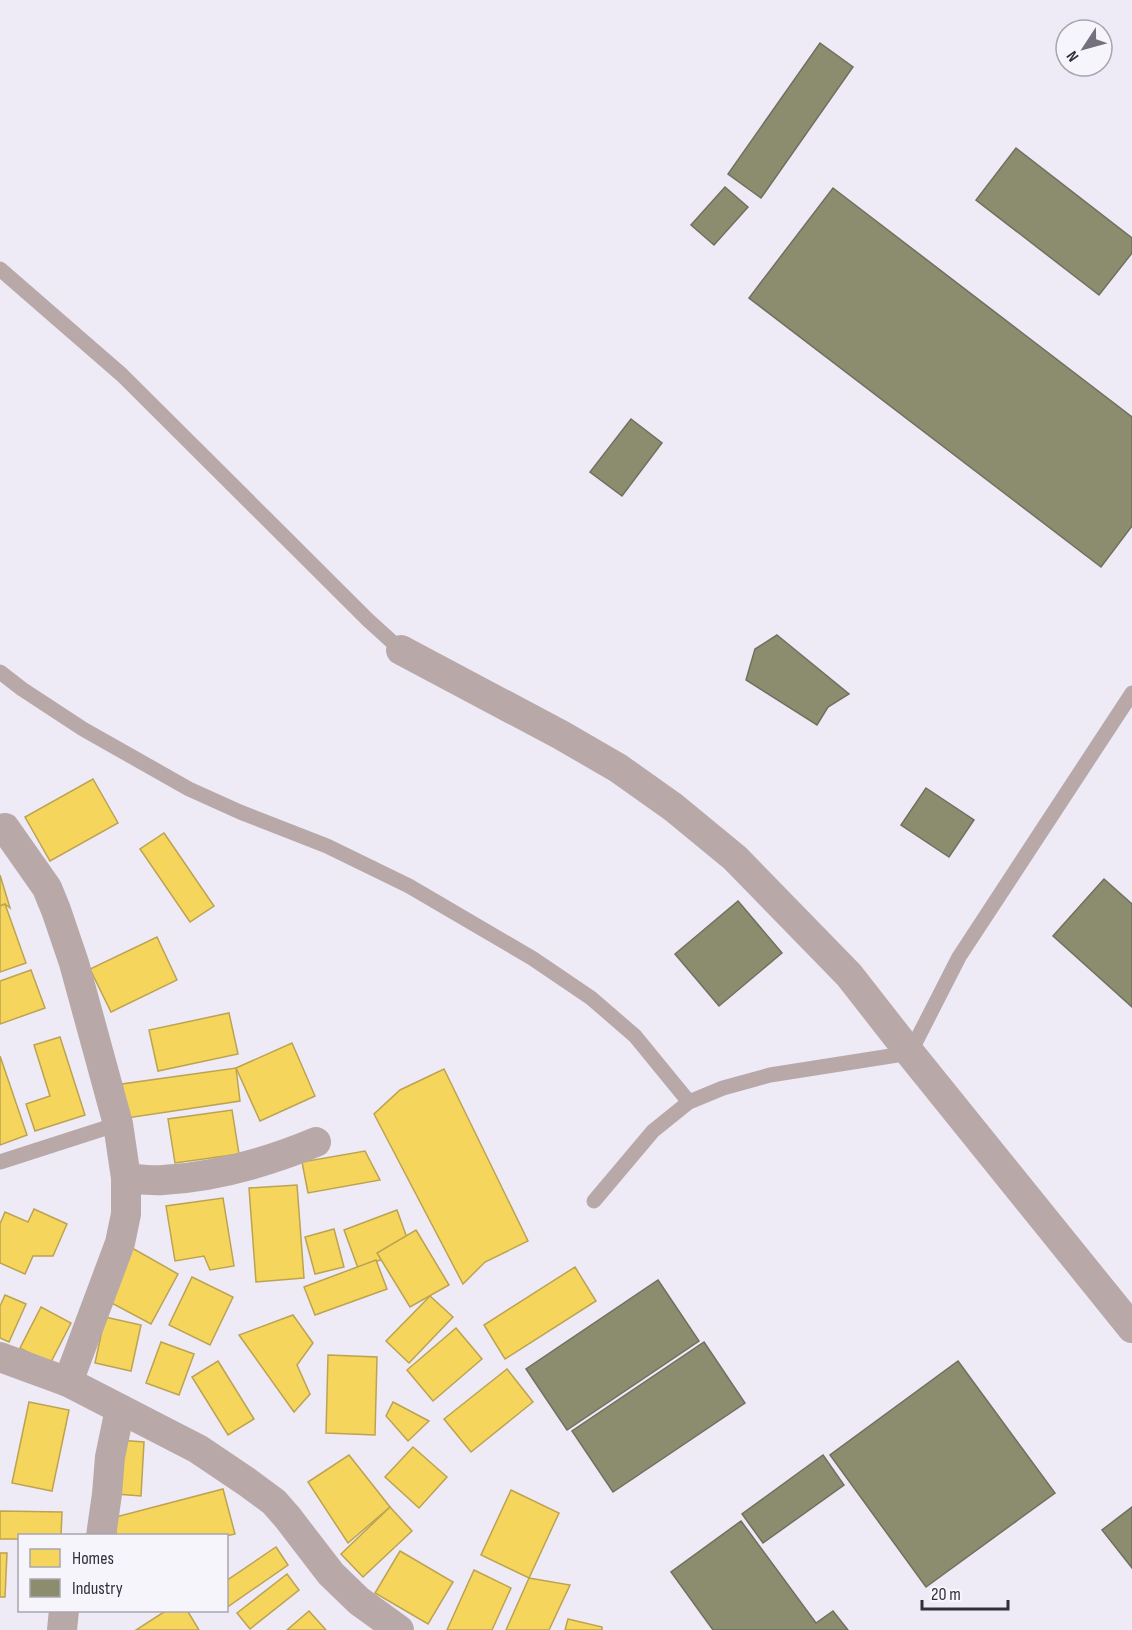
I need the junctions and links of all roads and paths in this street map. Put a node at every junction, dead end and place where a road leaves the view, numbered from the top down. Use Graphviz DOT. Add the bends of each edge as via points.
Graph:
graph roads {
  1 [pos="0,269"];
  2 [pos="401,650"];
  3 [pos="0,672"];
  4 [pos="1132,693"];
  5 [pos="5,828"];
  6 [pos="910,1053"];
  7 [pos="689,1102"];
  8 [pos="118,1124"];
  9 [pos="316,1142"];
  10 [pos="0,1162"];
  11 [pos="126,1178"];
  12 [pos="594,1201"];
  13 [pos="1132,1328"];
  14 [pos="0,1357"];
  15 [pos="68,1382"];
  16 [pos="120,1409"];
  17 [pos="101,1534"];
  18 [pos="64,1612"];
  19 [pos="62,1630"];
  20 [pos="399,1630"];
  1 -- 2 [label="lane" via="122,375"];
  2 -- 6 [label="street" via="609,762 673,807 735,858 790,912 849,975"];
  3 -- 7 [label="lane" via="83,729 189,789 327,846 409,886 532,958 591,998 635,1036"];
  4 -- 6 [label="lane" via="959,957"];
  5 -- 8 [label="street" via="47,888 56,910"];
  6 -- 7 [label="lane" via="771,1075"];
  6 -- 13 [label="street"];
  7 -- 12 [label="lane" via="653,1131"];
  8 -- 10 [label="lane"];
  8 -- 11 [label="street"];
  9 -- 11 [label="street" via="289,1154 218,1172 162,1180"];
  11 -- 15 [label="street" via="126,1214 120,1243"];
  14 -- 15 [label="street"];
  15 -- 16 [label="street"];
  16 -- 17 [label="street"];
  16 -- 20 [label="street" via="198,1449 256,1488 288,1518 331,1574"];
  18 -- 19 [label="street"];
}
